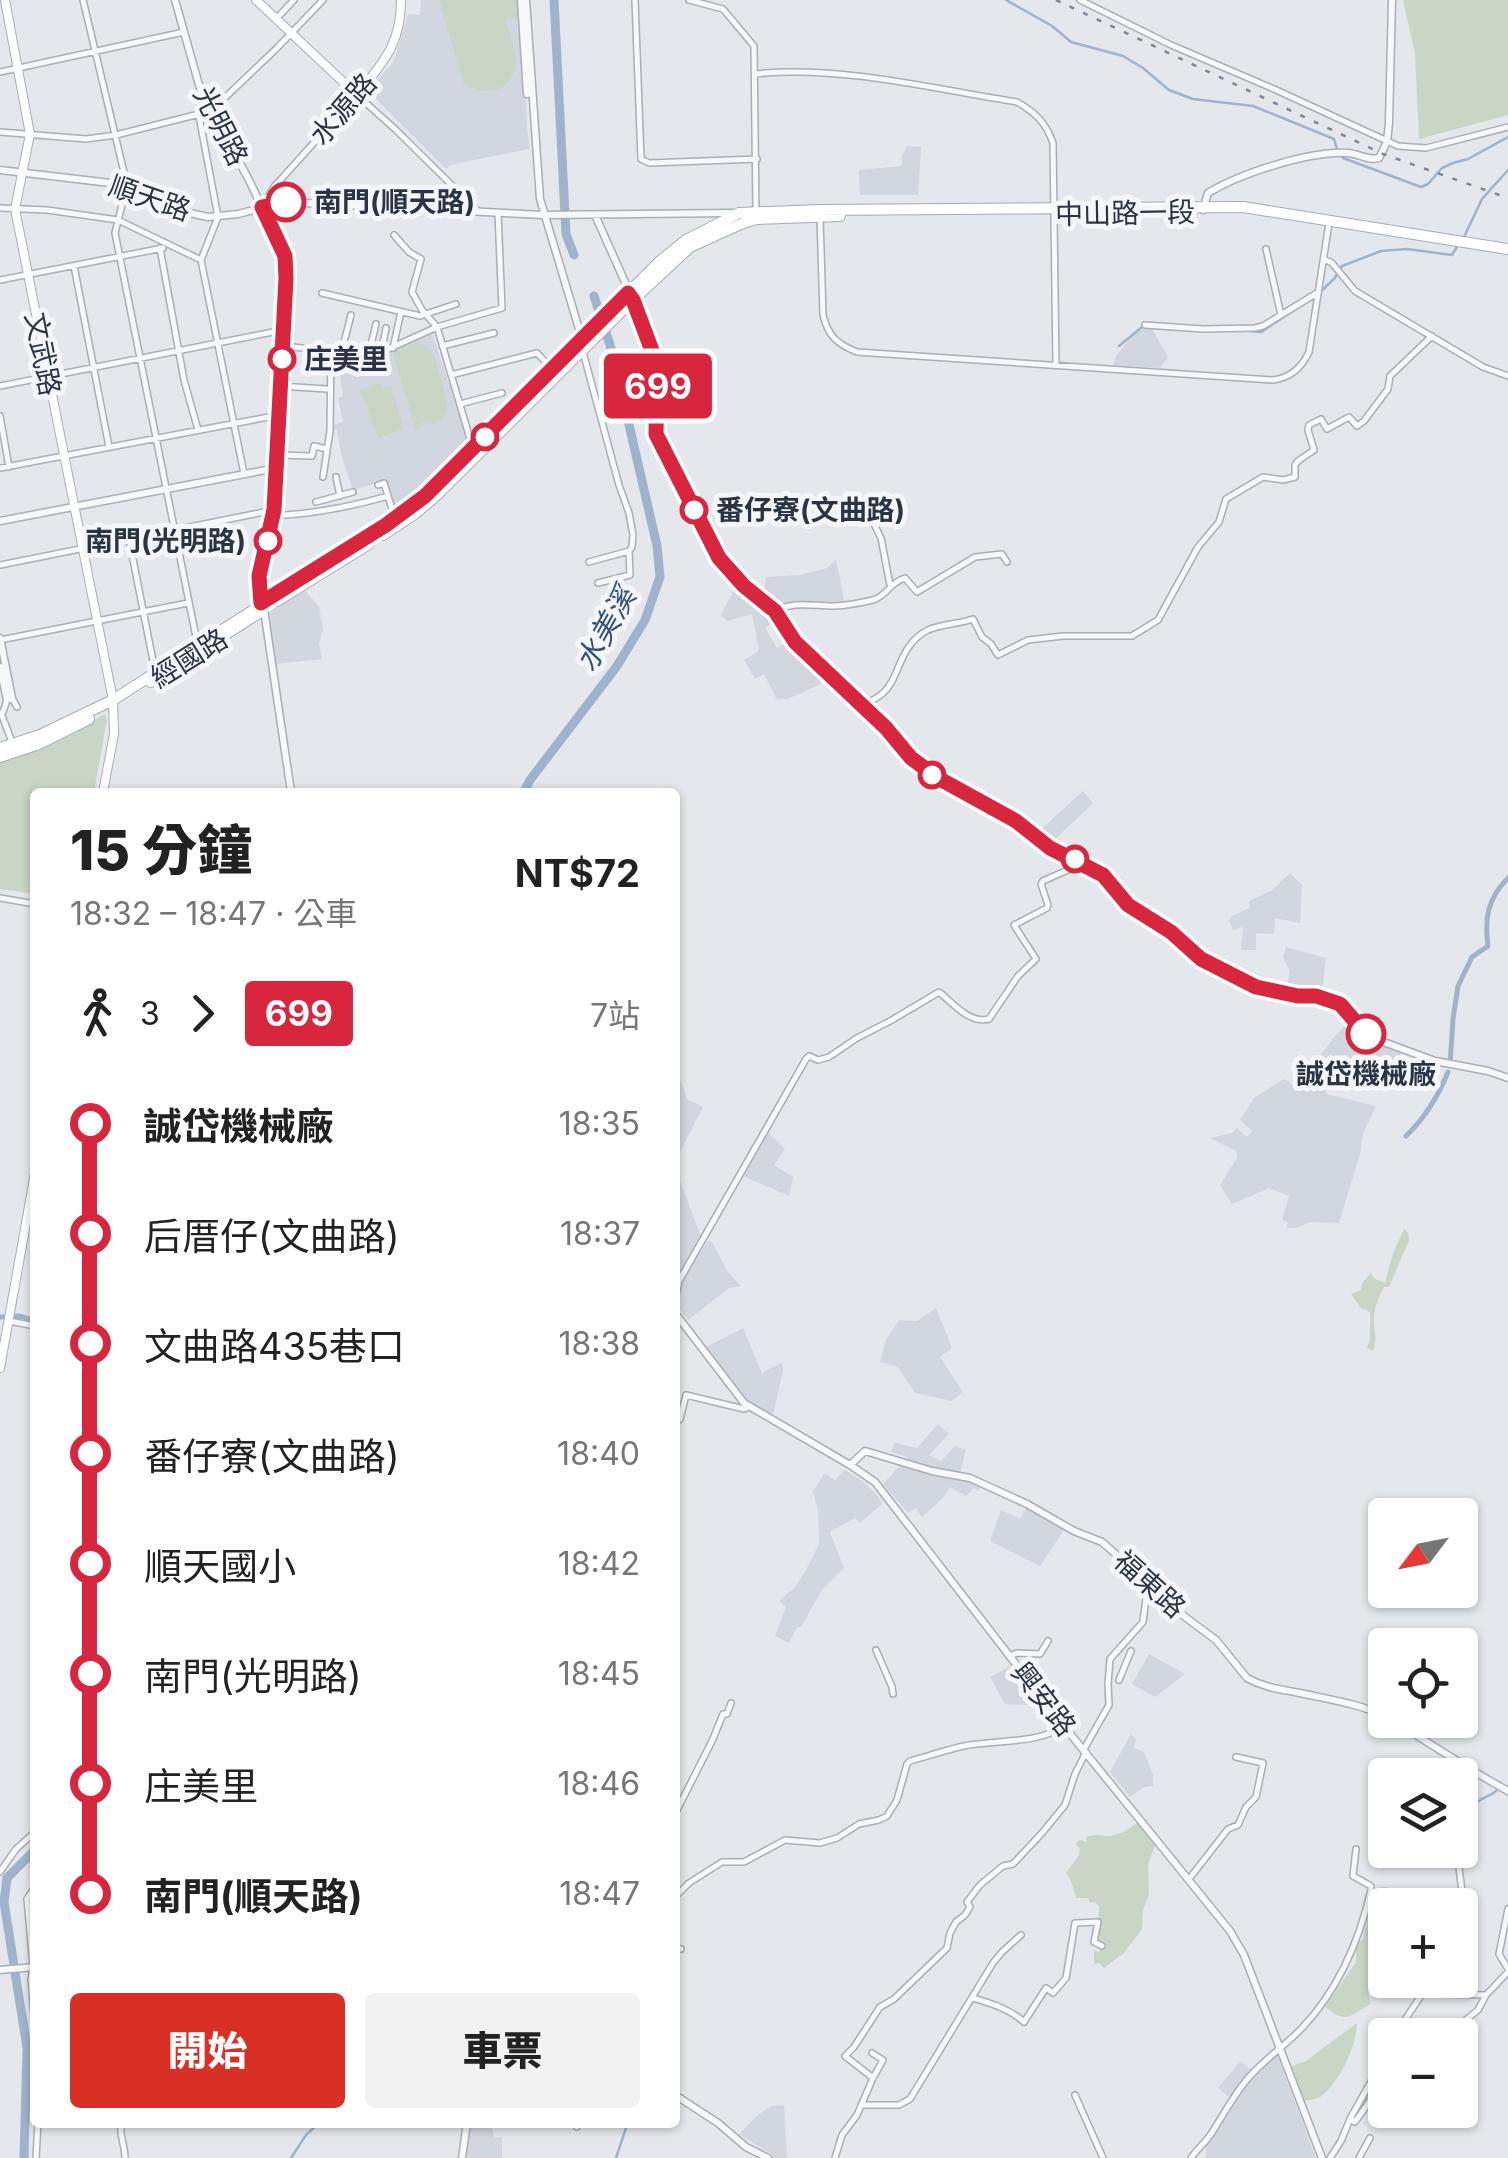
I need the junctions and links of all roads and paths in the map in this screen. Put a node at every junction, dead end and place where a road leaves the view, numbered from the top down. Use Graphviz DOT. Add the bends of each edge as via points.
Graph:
graph roads {
  1 [pos="5,0"];
  2 [pos="83,0"];
  3 [pos="174,0"];
  4 [pos="256,0"];
  5 [pos="294,0"];
  6 [pos="323,0"];
  7 [pos="401,0"];
  8 [pos="523,0"];
  9 [pos="635,0"];
  10 [pos="689,0"];
  11 [pos="1080,0"];
  12 [pos="1392,0"];
  13 [pos="276,19"];
  14 [pos="184,32"];
  15 [pos="292,33"];
  16 [pos="97,52"];
  17 [pos="18,68"];
  18 [pos="0,72"];
  19 [pos="755,74"];
  20 [pos="201,92"];
  21 [pos="357,96"];
  22 [pos="211,111"];
  23 [pos="199,116"];
  24 [pos="1508,127"];
  25 [pos="534,130"];
  26 [pos="0,132"];
  27 [pos="30,134"];
  28 [pos="116,136"];
  29 [pos="1387,142"];
  30 [pos="757,159"];
  31 [pos="0,170"];
  32 [pos="22,171"];
  33 [pos="127,185"];
  34 [pos="262,207"];
  35 [pos="0,208"];
  36 [pos="1203,208"];
  37 [pos="15,209"];
  38 [pos="1055,210"];
  39 [pos="478,211"];
  40 [pos="498,212"];
  41 [pos="739,213"];
  42 [pos="547,215"];
  43 [pos="591,215"];
  44 [pos="757,215"];
  45 [pos="820,216"];
  46 [pos="218,218"];
  47 [pos="118,220"];
  48 [pos="1329,223"];
  49 [pos="394,236"];
  50 [pos="171,246"];
  51 [pos="160,248"];
  52 [pos="1266,249"];
  53 [pos="1508,252"];
  54 [pos="120,256"];
  55 [pos="1324,258"];
  56 [pos="201,260"];
  57 [pos="74,266"];
  58 [pos="28,275"];
  59 [pos="0,280"];
  60 [pos="322,293"];
  61 [pos="1317,293"];
  62 [pos="630,296"];
  63 [pos="456,304"];
  64 [pos="401,312"];
  65 [pos="425,314"];
  66 [pos="351,315"];
  67 [pos="1281,315"];
  68 [pos="376,324"];
  69 [pos="1145,326"];
  70 [pos="438,327"];
  71 [pos="386,328"];
  72 [pos="283,330"];
  73 [pos="494,332"];
  74 [pos="1432,336"];
  75 [pos="586,341"];
  76 [pos="218,343"];
  77 [pos="282,346"];
  78 [pos="442,346"];
  79 [pos="393,348"];
  80 [pos="331,349"];
  81 [pos="180,350"];
  82 [pos="342,350"];
  83 [pos="381,352"];
  84 [pos="369,353"];
  85 [pos="140,358"];
  86 [pos="1056,365"];
  87 [pos="94,368"];
  88 [pos="552,370"];
  89 [pos="451,375"];
  90 [pos="1508,376"];
  91 [pos="47,377"];
  92 [pos="0,386"];
  93 [pos="280,386"];
  94 [pos="327,389"];
  95 [pos="502,393"];
  96 [pos="460,404"];
  97 [pos="278,415"];
  98 [pos="0,416"];
  99 [pos="234,424"];
  100 [pos="198,430"];
  101 [pos="156,438"];
  102 [pos="109,447"];
  103 [pos="327,449"];
  104 [pos="476,453"];
  105 [pos="276,455"];
  106 [pos="64,456"];
  107 [pos="10,466"];
  108 [pos="0,468"];
  109 [pos="276,468"];
  110 [pos="244,474"];
  111 [pos="323,476"];
  112 [pos="336,477"];
  113 [pos="378,484"];
  114 [pos="166,489"];
  115 [pos="353,492"];
  116 [pos="340,496"];
  117 [pos="388,496"];
  118 [pos="316,502"];
  119 [pos="864,504"];
  120 [pos="73,506"];
  121 [pos="273,513"];
  122 [pos="395,518"];
  123 [pos="0,521"];
  124 [pos="174,530"];
  125 [pos="128,539"];
  126 [pos="82,548"];
  127 [pos="629,551"];
  128 [pos="589,562"];
  129 [pos="1007,562"];
  130 [pos="0,565"];
  131 [pos="598,583"];
  132 [pos="890,585"];
  133 [pos="188,604"];
  134 [pos="262,607"];
  135 [pos="775,611"];
  136 [pos="142,612"];
  137 [pos="96,621"];
  138 [pos="0,639"];
  139 [pos="199,648"];
  140 [pos="0,667"];
  141 [pos="155,671"];
  142 [pos="9,699"];
  143 [pos="113,703"];
  144 [pos="862,706"];
  145 [pos="17,707"];
  146 [pos="2,712"];
  147 [pos="13,744"];
  148 [pos="0,748"];
  149 [pos="0,757"];
  150 [pos="104,788"];
  151 [pos="290,788"];
  152 [pos="1084,863"];
  153 [pos="0,898"];
  154 [pos="30,903"];
  155 [pos="1508,1078"];
  156 [pos="30,1202"];
  157 [pos="680,1279"];
  158 [pos="10,1317"];
  159 [pos="680,1319"];
  160 [pos="30,1324"];
  161 [pos="0,1368"];
  162 [pos="750,1407"];
  163 [pos="680,1419"];
  164 [pos="850,1465"];
  165 [pos="1150,1590"];
  166 [pos="1048,1641"];
  167 [pos="876,1650"];
  168 [pos="1131,1651"];
  169 [pos="1010,1656"];
  170 [pos="1119,1680"];
  171 [pos="892,1694"];
  172 [pos="731,1703"];
  173 [pos="1368,1711"];
  174 [pos="1063,1725"];
  175 [pos="1422,1738"];
  176 [pos="1085,1751"];
  177 [pos="1236,1758"];
  178 [pos="1508,1792"];
  179 [pos="680,1804"];
  180 [pos="30,1836"];
  181 [pos="1356,1849"];
  182 [pos="0,1872"];
  183 [pos="1190,1879"];
  184 [pos="680,1892"];
  185 [pos="30,1894"];
  186 [pos="1508,1909"];
  187 [pos="1021,1935"];
  188 [pos="30,1945"];
  189 [pos="1102,1946"];
  190 [pos="30,1967"];
  191 [pos="4,1970"];
  192 [pos="1508,1971"];
  193 [pos="1478,1995"];
  194 [pos="1486,1995"];
  195 [pos="972,1998"];
  196 [pos="1468,2018"];
  197 [pos="1280,2047"];
  198 [pos="872,2053"];
  199 [pos="873,2078"];
  200 [pos="1368,2089"];
  201 [pos="1075,2096"];
  202 [pos="680,2098"];
  203 [pos="1368,2103"];
  204 [pos="861,2105"];
  205 [pos="1350,2119"];
  206 [pos="38,2128"];
  207 [pos="121,2128"];
  208 [pos="466,2128"];
  209 [pos="1370,2138"];
  210 [pos="36,2158"];
  211 [pos="125,2158"];
  212 [pos="462,2158"];
  213 [pos="768,2158"];
  214 [pos="835,2158"];
  215 [pos="1102,2158"];
  216 [pos="1191,2158"];
  217 [pos="1322,2158"];
  218 [pos="1330,2158"];
  219 [pos="1359,2158"];
  1 -- 17 [label="main road, 文武路"];
  2 -- 16 [label="street"];
  3 -- 14 [label="street, 光明路"];
  4 -- 13 [label="main road"];
  5 -- 13 [label="street"];
  6 -- 15 [label="street"];
  7 -- 21 [label="main road, 水源路" via="389,56"];
  8 -- 25 [label="street"];
  8 -- 25 [label="street"];
  9 -- 30 [label="street" via="640,159"];
  10 -- 19 [label="street" via="723,8 735,21 754,46"];
  11 -- 29 [label="street"];
  12 -- 29 [label="street"];
  13 -- 15 [label="main road"];
  14 -- 16 [label="street"];
  14 -- 20 [label="street, 光明路"];
  15 -- 21 [label="main road"];
  15 -- 22 [label="street"];
  16 -- 17 [label="street"];
  16 -- 28 [label="street"];
  17 -- 18 [label="street"];
  17 -- 27 [label="main road, 文武路"];
  19 -- 30 [label="street"];
  19 -- 38 [label="street" via="842,74 1018,102 1041,119 1054,143"];
  20 -- 22 [label="street, 光明路"];
  20 -- 23 [label="street"];
  21 -- 34 [label="street, 水源路"];
  21 -- 39 [label="street"];
  22 -- 23 [label="street"];
  22 -- 34 [label="street, 光明路"];
  23 -- 28 [label="street"];
  23 -- 46 [label="street"];
  24 -- 29 [label="street" via="1426,148"];
  25 -- 42 [label="street"];
  26 -- 27 [label="street"];
  27 -- 28 [label="street"];
  27 -- 32 [label="main road, 文武路"];
  28 -- 33 [label="street"];
  29 -- 36 [label="street" via="1372,160 1348,153 1300,159 1231,180 1208,193"];
  30 -- 44 [label="street"];
  31 -- 32 [label="street, 順天路"];
  32 -- 33 [label="street, 順天路"];
  32 -- 37 [label="main road, 文武路"];
  33 -- 46 [label="street, 順天路" via="190,214"];
  33 -- 47 [label="street"];
  34 -- 39 [label="street, 順天路" via="324,202"];
  34 -- 46 [label="street, 順天路"];
  34 -- 72 [label="street, 光明路" via="285,256"];
  35 -- 37 [label="street"];
  36 -- 38 [label="main road, 中山路一段"];
  36 -- 48 [label="main road, 中山路一段"];
  37 -- 47 [label="street"];
  37 -- 58 [label="main road, 文武路"];
  38 -- 44 [label="main road, 中山路一段"];
  38 -- 45 [label="main road, 中山路一段"];
  38 -- 86 [label="street"];
  39 -- 40 [label="street"];
  40 -- 42 [label="street"];
  40 -- 70 [label="street" via="502,308"];
  41 -- 43 [label="street, 中山路一段"];
  41 -- 44 [label="main road, 中山路一段"];
  41 -- 62 [label="main road" via="686,240"];
  42 -- 43 [label="street, 中山路一段"];
  42 -- 75 [label="street"];
  43 -- 62 [label="street"];
  44 -- 45 [label="main road, 中山路一段"];
  44 -- 62 [label="main road" via="690,247"];
  45 -- 86 [label="street" via="822,315 833,340 844,347"];
  46 -- 56 [label="street"];
  47 -- 50 [label="street"];
  47 -- 54 [label="street"];
  48 -- 53 [label="main road, 中山路一段"];
  48 -- 55 [label="street"];
  49 -- 65 [label="street" via="421,259 412,292"];
  50 -- 51 [label="street"];
  50 -- 56 [label="street"];
  51 -- 54 [label="street"];
  51 -- 81 [label="street"];
  52 -- 67 [label="street"];
  54 -- 57 [label="street"];
  54 -- 85 [label="street"];
  55 -- 61 [label="street"];
  55 -- 74 [label="street" via="1355,290"];
  56 -- 76 [label="street"];
  57 -- 58 [label="street"];
  57 -- 87 [label="street"];
  58 -- 59 [label="street"];
  58 -- 91 [label="main road, 文武路"];
  60 -- 64 [label="street"];
  61 -- 67 [label="street"];
  61 -- 86 [label="street" via="1309,352 1282,378"];
  62 -- 75 [label="main road"];
  62 -- 135 [label="street" via="657,364 656,434 719,558"];
  63 -- 65 [label="street"];
  64 -- 65 [label="street"];
  64 -- 79 [label="street"];
  65 -- 70 [label="street"];
  66 -- 82 [label="street"];
  67 -- 69 [label="street" via="1256,328"];
  68 -- 84 [label="street"];
  70 -- 78 [label="street"];
  70 -- 79 [label="street"];
  71 -- 83 [label="street"];
  72 -- 76 [label="street"];
  72 -- 77 [label="street, 光明路"];
  73 -- 78 [label="street"];
  74 -- 90 [label="street"];
  74 -- 144 [label="street" via="1390,376 1364,421 1356,426 1349,416 1328,429 1320,420 1309,425 1314,450 1295,465 1295,476 1263,477 1226,499 1219,522 1198,546 1158,620 1132,636 1028,640 998,655 974,619 939,626 911,643 885,692"];
  75 -- 88 [label="main road, 經國路"];
  75 -- 104 [label="main road, 經國路"];
  75 -- 127 [label="street" via="633,535"];
  76 -- 81 [label="street"];
  76 -- 99 [label="street"];
  77 -- 80 [label="street"];
  77 -- 93 [label="street, 光明路"];
  78 -- 89 [label="street"];
  79 -- 83 [label="street"];
  80 -- 82 [label="street"];
  80 -- 103 [label="street"];
  81 -- 85 [label="street"];
  81 -- 100 [label="street"];
  82 -- 84 [label="street"];
  83 -- 84 [label="street"];
  85 -- 87 [label="street"];
  85 -- 101 [label="street"];
  87 -- 91 [label="street"];
  87 -- 102 [label="street"];
  88 -- 89 [label="street" via="538,353"];
  88 -- 104 [label="main road, 經國路"];
  89 -- 96 [label="street"];
  91 -- 92 [label="street"];
  91 -- 106 [label="main road, 文武路"];
  93 -- 94 [label="street"];
  93 -- 97 [label="street, 光明路"];
  95 -- 96 [label="street"];
  96 -- 104 [label="street"];
  97 -- 99 [label="street"];
  97 -- 105 [label="street, 光明路"];
  98 -- 107 [label="street"];
  99 -- 100 [label="street"];
  99 -- 110 [label="street"];
  100 -- 101 [label="street"];
  101 -- 102 [label="street"];
  101 -- 114 [label="street"];
  102 -- 106 [label="street"];
  103 -- 105 [label="street" via="314,446 312,456"];
  103 -- 111 [label="street"];
  104 -- 122 [label="main road, 經國路"];
  104 -- 134 [label="main road, 經國路" via="416,514"];
  105 -- 109 [label="street, 光明路"];
  106 -- 107 [label="street"];
  106 -- 120 [label="main road, 文武路"];
  107 -- 108 [label="street"];
  109 -- 110 [label="street"];
  109 -- 121 [label="street, 光明路"];
  110 -- 114 [label="street"];
  112 -- 116 [label="street"];
  113 -- 117 [label="street" via="384,483"];
  114 -- 120 [label="street"];
  114 -- 124 [label="street"];
  115 -- 116 [label="street"];
  116 -- 118 [label="street"];
  117 -- 121 [label="street" via="313,514"];
  117 -- 122 [label="street"];
  119 -- 132 [label="street" via="881,538"];
  120 -- 123 [label="street"];
  120 -- 126 [label="main road, 文武路"];
  121 -- 124 [label="street"];
  121 -- 134 [label="street, 光明路" via="259,576"];
  122 -- 134 [label="main road, 經國路"];
  124 -- 125 [label="street"];
  124 -- 133 [label="street"];
  125 -- 126 [label="street"];
  125 -- 136 [label="street"];
  126 -- 130 [label="street"];
  126 -- 137 [label="main road, 文武路"];
  127 -- 128 [label="street"];
  127 -- 131 [label="street" via="630,575"];
  129 -- 132 [label="street" via="1002,554 980,555 916,592 905,578"];
  132 -- 135 [label="street" via="875,599"];
  133 -- 136 [label="street"];
  133 -- 139 [label="street"];
  134 -- 139 [label="main road, 經國路"];
  134 -- 151 [label="street"];
  135 -- 144 [label="street" via="795,642"];
  136 -- 137 [label="street"];
  136 -- 141 [label="street"];
  137 -- 138 [label="street"];
  137 -- 143 [label="main road, 文武路"];
  138 -- 142 [label="street"];
  139 -- 141 [label="main road, 經國路"];
  139 -- 143 [label="main road, 經國路"];
  140 -- 142 [label="street"];
  141 -- 143 [label="main road, 經國路"];
  142 -- 145 [label="street"];
  142 -- 146 [label="street"];
  143 -- 147 [label="main road, 經國路"];
  143 -- 149 [label="main road, 經國路" via="39,744"];
  143 -- 150 [label="main road, 文武路"];
  144 -- 152 [label="street" via="925,770"];
  146 -- 147 [label="street"];
  147 -- 148 [label="main road, 經國路"];
  152 -- 155 [label="street" via="1137,912 1237,978 1330,1000 1370,1037"];
  152 -- 157 [label="street" via="1044,881 1047,908 1015,923 1036,959 989,1019 959,1010 938,992 826,1059 806,1059"];
  153 -- 154 [label="street"];
  156 -- 158 [label="main road"];
  158 -- 160 [label="street"];
  158 -- 161 [label="main road"];
  159 -- 162 [label="street, 興安路"];
  162 -- 163 [label="street" via="686,1395"];
  162 -- 164 [label="street, 興安路"];
  164 -- 165 [label="street, 福東路" via="865,1451 970,1478 1102,1542"];
  164 -- 169 [label="street, 興安路" via="896,1507"];
  165 -- 173 [label="street, 福東路" via="1216,1640 1252,1681"];
  165 -- 176 [label="street" via="1143,1622 1110,1658 1110,1705"];
  166 -- 169 [label="street" via="1040,1654"];
  167 -- 171 [label="street"];
  168 -- 170 [label="street"];
  169 -- 174 [label="street, 興安路"];
  172 -- 179 [label="street"];
  174 -- 176 [label="street, 興安路"];
  174 -- 184 [label="street" via="1034,1738 968,1745 910,1761 887,1816 820,1843 785,1840 744,1862 722,1862"];
  175 -- 178 [label="street"];
  176 -- 183 [label="street, 興安路"];
  176 -- 199 [label="street" via="1065,1804 1042,1834 980,1886 947,1948 880,2008 845,2056"];
  177 -- 183 [label="street" via="1263,1763 1256,1797"];
  180 -- 182 [label="street"];
  181 -- 197 [label="street" via="1353,1876 1372,1890 1359,1935 1329,1996"];
  183 -- 197 [label="street, 興安路" via="1236,1939"];
  185 -- 188 [label="street"];
  186 -- 192 [label="street" via="1500,1954"];
  187 -- 195 [label="street"];
  189 -- 195 [label="street" via="1094,1942 1098,1922 1074,1924 1066,1978 1053,1992 1046,1988 1024,2022"];
  190 -- 191 [label="street"];
  192 -- 194 [label="street"];
  193 -- 194 [label="street"];
  194 -- 196 [label="street"];
  195 -- 204 [label="street" via="910,2099"];
  197 -- 216 [label="street" via="1229,2101"];
  197 -- 217 [label="street, 興安路"];
  198 -- 199 [label="street" via="882,2060"];
  199 -- 204 [label="street"];
  200 -- 205 [label="street"];
  201 -- 215 [label="street"];
  202 -- 213 [label="street"];
  203 -- 205 [label="street" via="1355,2122"];
  204 -- 214 [label="street"];
  205 -- 218 [label="street"];
  206 -- 210 [label="street"];
  207 -- 211 [label="street"];
  208 -- 212 [label="street"];
  209 -- 219 [label="street"];
}
